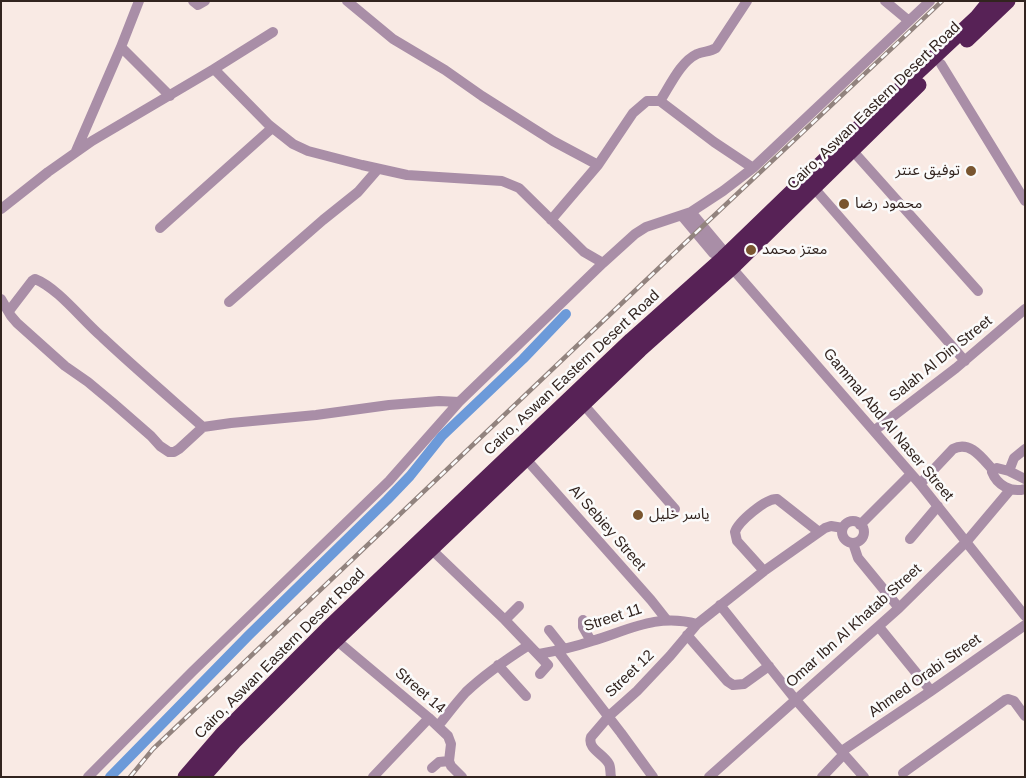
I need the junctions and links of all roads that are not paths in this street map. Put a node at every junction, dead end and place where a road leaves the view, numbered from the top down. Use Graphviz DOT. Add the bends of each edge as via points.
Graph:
graph roads {
  1 [pos="139,1"];
  2 [pos="193,1"];
  3 [pos="205,1"];
  4 [pos="348,1"];
  5 [pos="747,1"];
  6 [pos="885,1"];
  7 [pos="930,1"];
  8 [pos="990,1"];
  9 [pos="1008,1"];
  10 [pos="909,21"];
  11 [pos="273,32"];
  12 [pos="121,47"];
  13 [pos="940,64"];
  14 [pos="214,69"];
  15 [pos="170,96"];
  16 [pos="660,101"];
  17 [pos="272,128"];
  18 [pos="852,150"];
  19 [pos="76,152"];
  20 [pos="598,166"];
  21 [pos="754,168"];
  22 [pos="378,169"];
  23 [pos="814,188"];
  24 [pos="1025,201"];
  25 [pos="1,209"];
  26 [pos="687,214"];
  27 [pos="551,220"];
  28 [pos="160,228"];
  29 [pos="603,263"];
  30 [pos="728,263"];
  31 [pos="978,291"];
  32 [pos="1,299"];
  33 [pos="229,302"];
  34 [pos="9,311"];
  35 [pos="1024,313"];
  36 [pos="965,361"];
  37 [pos="459,402"];
  38 [pos="583,404"];
  39 [pos="202,428"];
  40 [pos="875,430"];
  41 [pos="1025,449"];
  42 [pos="525,458"];
  43 [pos="993,470"];
  44 [pos="1009,471"];
  45 [pos="911,474"];
  46 [pos="1025,479"];
  47 [pos="920,484"];
  48 [pos="1025,489"];
  49 [pos="1010,490"];
  50 [pos="938,506"];
  51 [pos="675,509"];
  52 [pos="860,525"];
  53 [pos="843,528"];
  54 [pos="819,532"];
  55 [pos="910,539"];
  56 [pos="967,541"];
  57 [pos="853,543"];
  58 [pos="431,549"];
  59 [pos="764,571"];
  60 [pos="720,605"];
  61 [pos="519,606"];
  62 [pos="899,608"];
  63 [pos="1025,616"];
  64 [pos="505,620"];
  65 [pos="583,620"];
  66 [pos="666,620"];
  67 [pos="697,624"];
  68 [pos="1025,625"];
  69 [pos="879,627"];
  70 [pos="549,630"];
  71 [pos="687,635"];
  72 [pos="336,640"];
  73 [pos="591,641"];
  74 [pos="529,645"];
  75 [pos="561,650"];
  76 [pos="538,654"];
  77 [pos="498,665"];
  78 [pos="769,666"];
  79 [pos="540,674"];
  80 [pos="931,691"];
  81 [pos="526,696"];
  82 [pos="795,699"];
  83 [pos="609,716"];
  84 [pos="1025,716"];
  85 [pos="429,718"];
  86 [pos="438,726"];
  87 [pos="843,753"];
  88 [pos="449,761"];
  89 [pos="432,768"];
  90 [pos="903,773"];
  91 [pos="609,774"];
  92 [pos="88,777"];
  93 [pos="185,777"];
  94 [pos="203,777"];
  95 [pos="373,777"];
  96 [pos="462,777"];
  97 [pos="652,777"];
  98 [pos="709,777"];
  99 [pos="822,777"];
  100 [pos="864,777"];
  1 -- 12 [label="street"];
  2 -- 3 [label="street" via="198,5"];
  4 -- 20 [label="street" via="400,43"];
  5 -- 16 [label="street" via="716,48 696,55 685,64"];
  6 -- 10 [label="street"];
  7 -- 10 [label="street"];
  8 -- 30 [label="highway, Cairo, Aswan Eastern Desert Road" via="977,17 841,144"];
  9 -- 13 [label="highway, Cairo, Aswan Eastern Desert Road"];
  10 -- 21 [label="street"];
  11 -- 14 [label="street"];
  12 -- 15 [label="street"];
  12 -- 19 [label="street"];
  13 -- 18 [label="highway, Cairo, Aswan Eastern Desert Road"];
  13 -- 24 [label="street"];
  14 -- 15 [label="street"];
  14 -- 17 [label="street"];
  15 -- 19 [label="street"];
  16 -- 20 [label="street" via="647,101 633,113"];
  16 -- 21 [label="street"];
  17 -- 22 [label="street" via="302,148"];
  17 -- 28 [label="street"];
  18 -- 23 [label="highway, Cairo, Aswan Eastern Desert Road"];
  18 -- 31 [label="street"];
  19 -- 25 [label="street"];
  20 -- 27 [label="street"];
  21 -- 26 [label="street"];
  22 -- 27 [label="street" via="408,175 502,181 518,188"];
  22 -- 33 [label="street" via="358,192"];
  23 -- 30 [label="highway, Cairo, Aswan Eastern Desert Road"];
  23 -- 36 [label="street"];
  26 -- 29 [label="street" via="646,227"];
  26 -- 30 [label="street, Gammal Abd Al Naser Street" via="713,253"];
  27 -- 29 [label="street" via="584,252"];
  29 -- 37 [label="street"];
  30 -- 38 [label="highway, Cairo, Aswan Eastern Desert Road"];
  30 -- 40 [label="street, Gammal Abd Al Naser Street"];
  30 -- 93 [label="highway, Cairo, Aswan Eastern Desert Road" via="631,340 327,629 230,726"];
  32 -- 34 [label="street"];
  34 -- 39 [label="street" via="17,323 65,366 167,451 179,449"];
  34 -- 39 [label="street" via="32,281 39,281 53,290"];
  35 -- 36 [label="street, Salah Al Din Street"];
  36 -- 40 [label="street, Salah Al Din Street"];
  37 -- 39 [label="street" via="390,405"];
  37 -- 92 [label="street" via="390,481"];
  38 -- 42 [label="highway, Cairo, Aswan Eastern Desert Road"];
  38 -- 51 [label="street"];
  40 -- 45 [label="street, Gammal Abd Al Naser Street"];
  41 -- 44 [label="street" via="1016,456"];
  42 -- 58 [label="highway, Cairo, Aswan Eastern Desert Road"];
  42 -- 66 [label="street, Al Sebiey Street"];
  43 -- 44 [label="street"];
  43 -- 47 [label="street" via="973,449 958,447"];
  43 -- 49 [label="street" via="994,476"];
  44 -- 46 [label="street"];
  45 -- 47 [label="street, Gammal Abd Al Naser Street"];
  45 -- 52 [label="street"];
  47 -- 50 [label="street, Gammal Abd Al Naser Street"];
  48 -- 49 [label="street"];
  49 -- 56 [label="street, Omar Ibn Al Khatab Street"];
  50 -- 55 [label="street"];
  50 -- 56 [label="street, Gammal Abd Al Naser Street"];
  52 -- 53 [label="street" via="850,522"];
  52 -- 57 [label="street" via="864,534 860,541"];
  53 -- 54 [label="street" via="831,526"];
  53 -- 57 [label="street" via="844,539"];
  54 -- 59 [label="street, Street 12"];
  54 -- 59 [label="street" via="777,499 771,499 740,524 735,532 736,541"];
  56 -- 62 [label="street, Omar Ibn Al Khatab Street"];
  56 -- 63 [label="street, Gammal Abd Al Naser Street"];
  57 -- 62 [label="street" via="858,558"];
  58 -- 64 [label="street"];
  58 -- 72 [label="highway, Cairo, Aswan Eastern Desert Road"];
  59 -- 60 [label="street, Street 12"];
  60 -- 67 [label="street, Street 12"];
  60 -- 78 [label="street"];
  61 -- 64 [label="street"];
  62 -- 69 [label="street, Omar Ibn Al Khatab Street"];
  64 -- 74 [label="street"];
  65 -- 73 [label="street"];
  66 -- 67 [label="street, Street 11"];
  66 -- 73 [label="street, Street 11"];
  67 -- 71 [label="street, Street 12"];
  68 -- 80 [label="street, Ahmed Orabi Street"];
  69 -- 80 [label="street"];
  69 -- 82 [label="street, Omar Ibn Al Khatab Street"];
  70 -- 75 [label="street"];
  71 -- 78 [label="street" via="733,685 744,684"];
  71 -- 83 [label="street, Street 12" via="637,691"];
  72 -- 85 [label="street, Street 14"];
  72 -- 94 [label="highway, Cairo, Aswan Eastern Desert Road"];
  73 -- 75 [label="street, Street 11"];
  74 -- 76 [label="street"];
  74 -- 77 [label="street"];
  75 -- 76 [label="street, Street 11"];
  75 -- 83 [label="street"];
  76 -- 79 [label="street" via="548,666"];
  77 -- 81 [label="street"];
  77 -- 86 [label="street" via="465,693"];
  78 -- 82 [label="street"];
  80 -- 87 [label="street, Ahmed Orabi Street"];
  82 -- 87 [label="street"];
  82 -- 98 [label="street, Omar Ibn Al Khatab Street"];
  83 -- 91 [label="street, Street 12" via="589,741 609,764"];
  83 -- 97 [label="street"];
  84 -- 90 [label="street" via="1014,701 1008,699"];
  85 -- 86 [label="street, Street 14"];
  85 -- 95 [label="street"];
  86 -- 88 [label="street, Street 14" via="450,740"];
  87 -- 99 [label="street, Ahmed Orabi Street"];
  87 -- 100 [label="street"];
  88 -- 89 [label="street" via="439,762"];
  88 -- 96 [label="street"];
}
